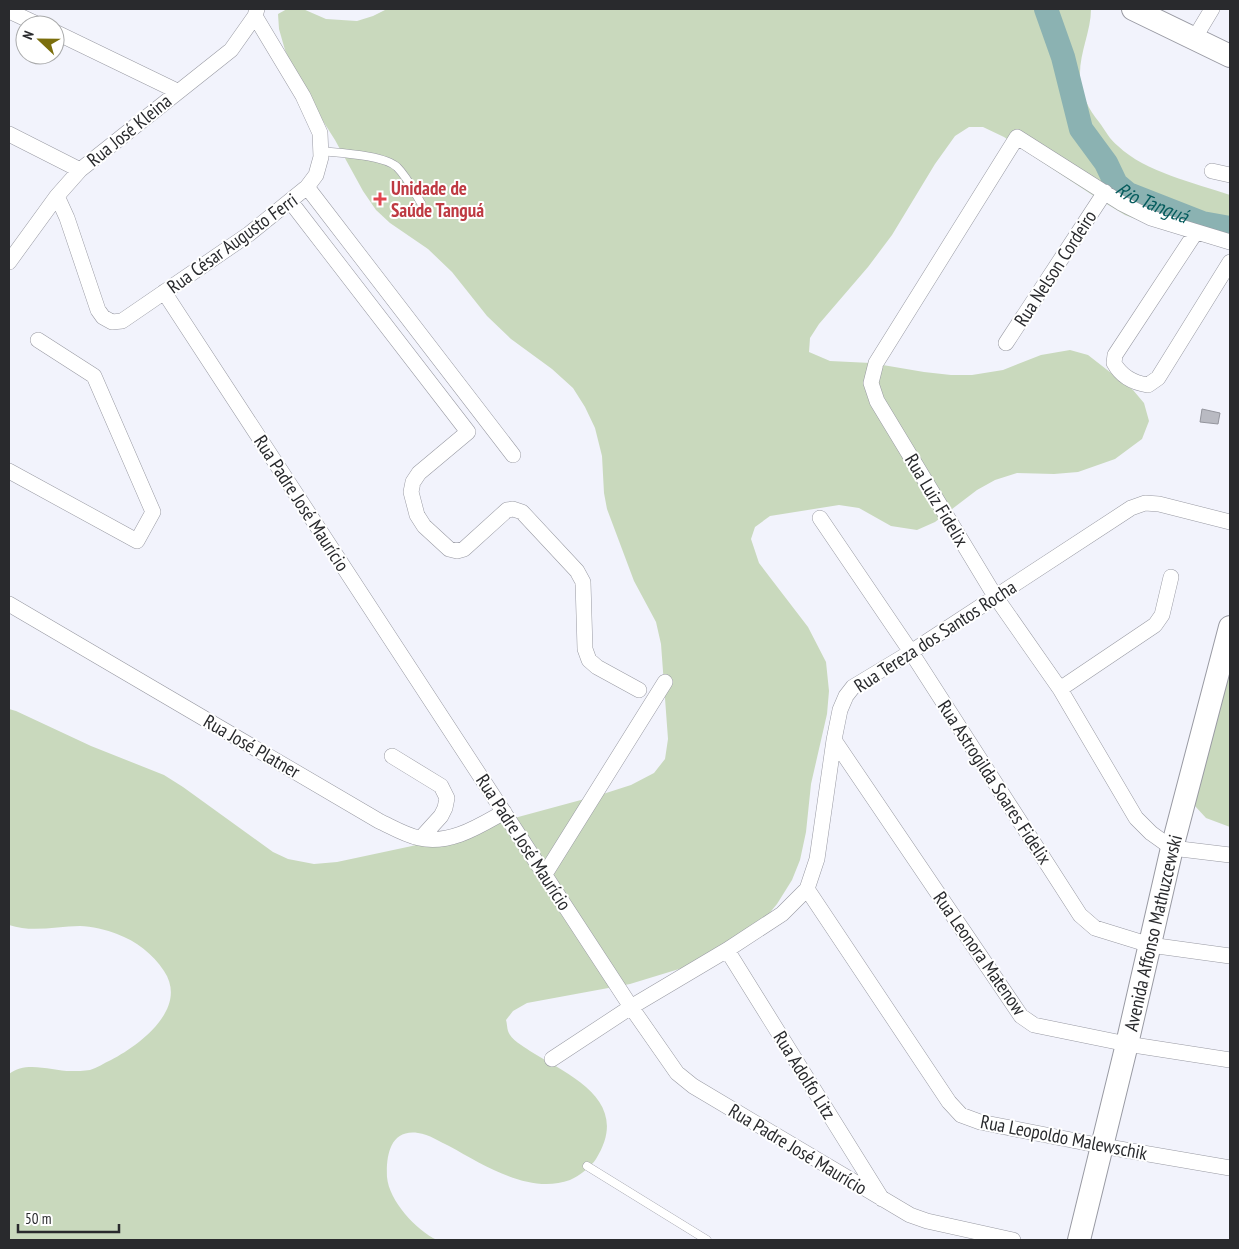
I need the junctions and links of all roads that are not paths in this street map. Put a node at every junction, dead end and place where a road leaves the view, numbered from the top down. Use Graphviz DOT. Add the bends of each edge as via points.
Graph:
graph roads {
  1 [pos="1133,9"];
  2 [pos="1212,9"];
  3 [pos="256,13"];
  4 [pos="65,37"];
  5 [pos="1194,39"];
  6 [pos="1230,56"];
  7 [pos="177,91"];
  8 [pos="9,134"];
  9 [pos="321,151"];
  10 [pos="80,170"];
  11 [pos="1212,171"];
  12 [pos="1230,175"];
  13 [pos="307,186"];
  14 [pos="1105,192"];
  15 [pos="57,196"];
  16 [pos="290,201"];
  17 [pos="421,203"];
  18 [pos="1196,232"];
  19 [pos="1230,242"];
  20 [pos="9,262"];
  21 [pos="1230,262"];
  22 [pos="164,292"];
  23 [pos="38,340"];
  24 [pos="1006,343"];
  25 [pos="513,455"];
  26 [pos="9,471"];
  27 [pos="820,518"];
  28 [pos="1230,522"];
  29 [pos="1172,578"];
  30 [pos="996,596"];
  31 [pos="9,604"];
  32 [pos="1230,627"];
  33 [pos="911,652"];
  34 [pos="665,682"];
  35 [pos="1060,689"];
  36 [pos="638,690"];
  37 [pos="834,740"];
  38 [pos="392,756"];
  39 [pos="504,812"];
  40 [pos="421,838"];
  41 [pos="1172,848"];
  42 [pos="1230,855"];
  43 [pos="545,874"];
  44 [pos="807,888"];
  45 [pos="1150,945"];
  46 [pos="727,950"];
  47 [pos="1230,956"];
  48 [pos="631,1008"];
  49 [pos="1127,1044"];
  50 [pos="552,1059"];
  51 [pos="1230,1060"];
  52 [pos="1102,1146"];
  53 [pos="587,1166"];
  54 [pos="1230,1168"];
  55 [pos="884,1201"];
  56 [pos="707,1240"];
  57 [pos="1013,1240"];
  58 [pos="1079,1240"];
  1 -- 5 [label="street"];
  2 -- 5 [label="street"];
  3 -- 7 [label="street, Rua José Kleina" via="231,50"];
  3 -- 9 [label="street, Rua César Augusto Ferri" via="303,96 320,133"];
  4 -- 7 [label="street"];
  5 -- 6 [label="street"];
  7 -- 10 [label="street, Rua José Kleina"];
  8 -- 10 [label="street"];
  9 -- 13 [label="street, Rua César Augusto Ferri" via="316,175"];
  9 -- 17 [label="lane" via="392,163 406,178"];
  10 -- 15 [label="street, Rua José Kleina"];
  11 -- 12 [label="street"];
  13 -- 16 [label="street, Rua César Augusto Ferri"];
  13 -- 25 [label="street"];
  14 -- 18 [label="street" via="1151,218"];
  14 -- 24 [label="street, Rua Nelson Cordeiro"];
  14 -- 30 [label="street, Rua Luiz Fidelix" via="1017,138 876,363 871,383 877,401"];
  15 -- 20 [label="street, Rua José Kleina"];
  15 -- 22 [label="street, Rua César Augusto Ferri" via="103,317 112,322 122,321"];
  16 -- 22 [label="street, Rua César Augusto Ferri" via="249,234"];
  16 -- 36 [label="street" via="468,432 419,473 413,482 411,492 417,515 424,526 449,550 457,551 464,549 507,510 522,512 577,571 583,582 585,649 590,660"];
  18 -- 19 [label="street"];
  18 -- 21 [label="street" via="1115,355 1118,371 1137,384 1148,385 1158,378"];
  22 -- 39 [label="street, Rua Padre José Maurício"];
  23 -- 26 [label="street" via="94,376 153,512 137,541"];
  27 -- 33 [label="street, Rua Astrogilda Soares Fidelix"];
  28 -- 30 [label="street, Rua Tereza dos Santos Rocha" via="1145,503 1130,508"];
  29 -- 35 [label="street" via="1162,614 1155,625"];
  30 -- 33 [label="street, Rua Tereza dos Santos Rocha"];
  30 -- 35 [label="street, Rua Luiz Fidelix"];
  31 -- 40 [label="street, Rua José Platner" via="380,821"];
  32 -- 41 [label="street, Avenida Affonso Mathuzcewski"];
  33 -- 37 [label="street, Rua Tereza dos Santos Rocha" via="853,687 840,710"];
  33 -- 45 [label="street, Rua Astrogilda Soares Fidelix" via="1080,915 1095,928"];
  34 -- 43 [label="street"];
  35 -- 41 [label="street, Rua Luiz Fidelix" via="1136,818"];
  37 -- 44 [label="street, Rua Tereza dos Santos Rocha" via="817,859"];
  37 -- 49 [label="street, Rua Leonora Matenow" via="1021,1016 1034,1025"];
  38 -- 40 [label="street" via="441,786 447,798 441,816"];
  39 -- 40 [label="street, Rua José Platner" via="469,832 450,837"];
  39 -- 43 [label="street, Rua Padre José Maurício"];
  41 -- 42 [label="street"];
  41 -- 45 [label="street, Avenida Affonso Mathuzcewski"];
  43 -- 48 [label="street, Rua Padre José Maurício"];
  44 -- 46 [label="street, Rua Tereza dos Santos Rocha" via="782,914"];
  44 -- 52 [label="street, Rua Leopoldo Malewschik" via="949,1102 961,1115 980,1122"];
  45 -- 47 [label="street, Rua Astrogilda Soares Fidelix"];
  45 -- 49 [label="street, Avenida Affonso Mathuzcewski"];
  46 -- 48 [label="street, Rua Tereza dos Santos Rocha"];
  46 -- 55 [label="street, Rua Adolfo Litz"];
  48 -- 50 [label="street, Rua Tereza dos Santos Rocha"];
  48 -- 55 [label="street, Rua Padre José Maurício" via="677,1073 693,1086"];
  49 -- 51 [label="street, Rua Leonora Matenow"];
  49 -- 52 [label="street, Avenida Affonso Mathuzcewski"];
  52 -- 54 [label="street, Rua Leopoldo Malewschik"];
  52 -- 58 [label="street, Avenida Affonso Mathuzcewski"];
  53 -- 56 [label="lane"];
  55 -- 57 [label="street, Rua Padre José Maurício" via="927,1221"];
}
